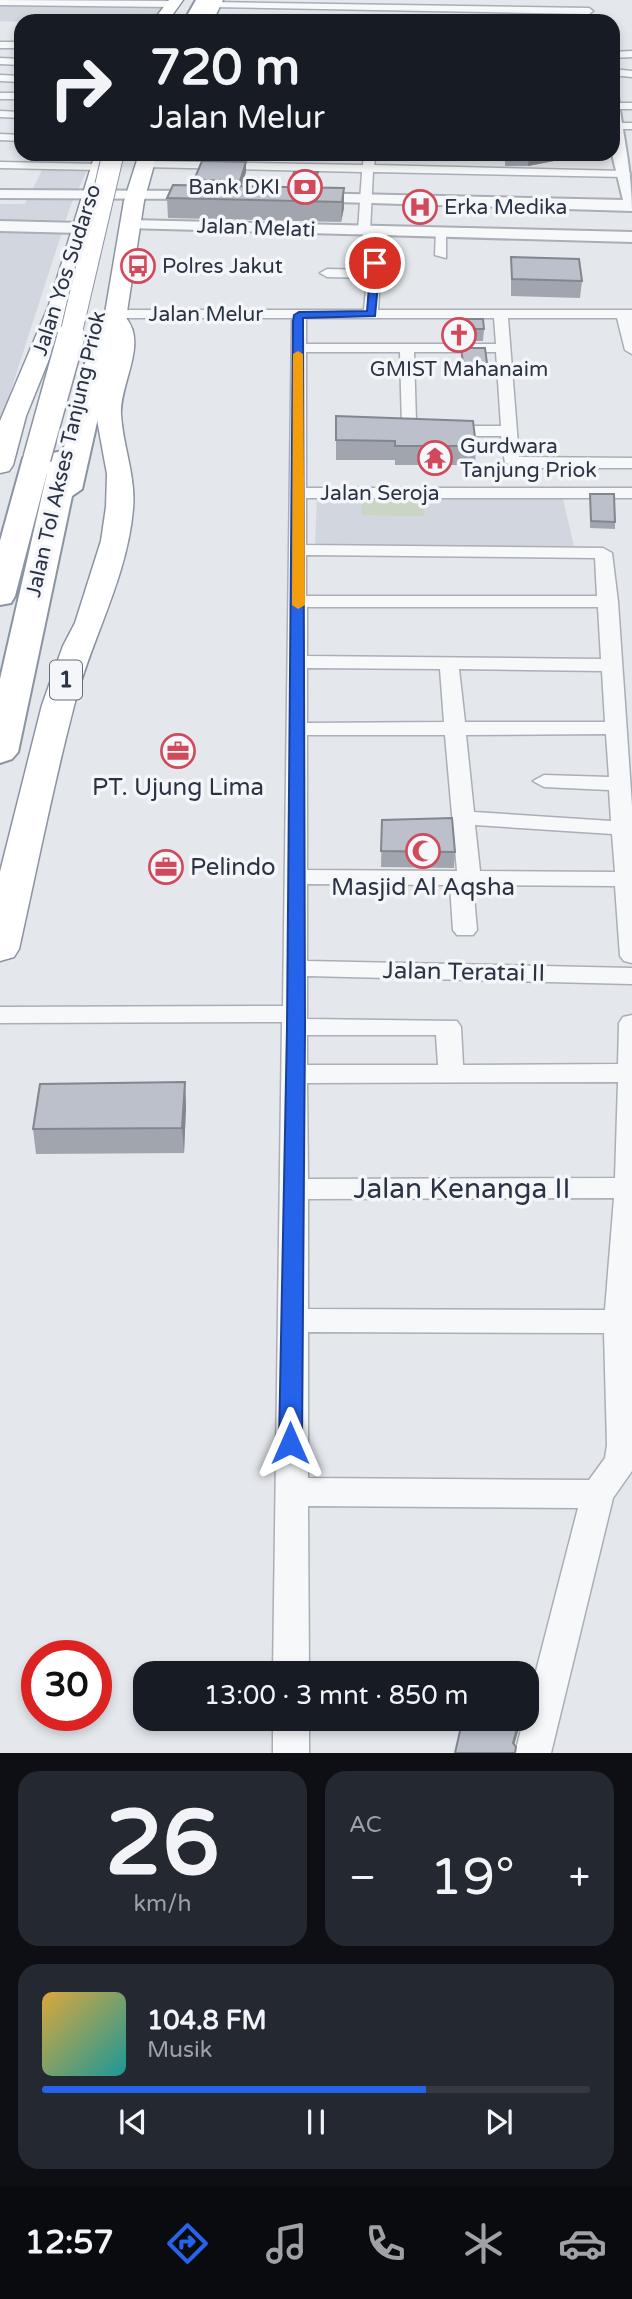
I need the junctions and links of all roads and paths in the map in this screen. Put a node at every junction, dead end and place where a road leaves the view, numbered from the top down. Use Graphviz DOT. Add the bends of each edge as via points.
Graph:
graph roads {
  1 [pos="189,0"];
  2 [pos="31,1"];
  3 [pos="0,2"];
  4 [pos="402,4"];
  5 [pos="569,5"];
  6 [pos="589,10"];
  7 [pos="208,13"];
  8 [pos="169,14"];
  9 [pos="620,150"];
  10 [pos="369,161"];
  11 [pos="0,165"];
  12 [pos="101,169"];
  13 [pos="140,169"];
  14 [pos="367,169"];
  15 [pos="625,174"];
  16 [pos="0,194"];
  17 [pos="223,196"];
  18 [pos="288,197"];
  19 [pos="364,198"];
  20 [pos="632,206"];
  21 [pos="131,225"];
  22 [pos="0,226"];
  23 [pos="81,228"];
  24 [pos="364,232"];
  25 [pos="440,233"];
  26 [pos="632,237"];
  27 [pos="440,255"];
  28 [pos="327,273"];
  29 [pos="67,276"];
  30 [pos="122,277"];
  31 [pos="501,313"];
  32 [pos="372,314"];
  33 [pos="627,314"];
  34 [pos="299,315"];
  35 [pos="116,316"];
  36 [pos="298,348"];
  37 [pos="407,348"];
  38 [pos="503,348"];
  39 [pos="632,350"];
  40 [pos="9,405"];
  41 [pos="510,431"];
  42 [pos="59,459"];
  43 [pos="632,463"];
  44 [pos="0,464"];
  45 [pos="296,493"];
  46 [pos="632,493"];
  47 [pos="296,550"];
  48 [pos="0,596"];
  49 [pos="298,601"];
  50 [pos="609,601"];
  51 [pos="298,662"];
  52 [pos="449,663"];
  53 [pos="610,665"];
  54 [pos="454,728"];
  55 [pos="616,728"];
  56 [pos="298,729"];
  57 [pos="0,752"];
  58 [pos="544,781"];
  59 [pos="620,784"];
  60 [pos="464,818"];
  61 [pos="622,828"];
  62 [pos="297,877"];
  63 [pos="465,878"];
  64 [pos="629,879"];
  65 [pos="465,930"];
  66 [pos="0,949"];
  67 [pos="632,956"];
  68 [pos="296,968"];
  69 [pos="632,976"];
  70 [pos="0,1015"];
  71 [pos="296,1020"];
  72 [pos="632,1023"];
  73 [pos="451,1073"];
  74 [pos="631,1073"];
  75 [pos="296,1074"];
  76 [pos="629,1188"];
  77 [pos="294,1189"];
  78 [pos="291,1320"];
  79 [pos="619,1322"];
  80 [pos="627,1446"];
  81 [pos="290,1492"];
  82 [pos="598,1494"];
  83 [pos="291,1661"];
  84 [pos="291,1731"];
  85 [pos="291,1753"];
  86 [pos="533,1753"];
  1 -- 8 [label="highway"];
  2 -- 3 [label="street"];
  2 -- 8 [label="street"];
  4 -- 5 [label="street"];
  4 -- 7 [label="street"];
  5 -- 6 [label="street"];
  9 -- 15 [label="street"];
  10 -- 14 [label="street"];
  11 -- 12 [label="street"];
  12 -- 13 [label="highway" via="116,181"];
  12 -- 16 [label="street"];
  12 -- 23 [label="highway, Jalan Yos Sudarso"];
  12 -- 42 [label="highway, Jalan Tol Akses Tanjung Priok, bridge" via="101,196"];
  13 -- 14 [label="street"];
  13 -- 17 [label="street"];
  13 -- 21 [label="highway, Jalan Yos Sudarso / 1"];
  13 -- 42 [label="highway, Jalan Tol Akses Tanjung Priok"];
  14 -- 15 [label="street"];
  14 -- 19 [label="street"];
  15 -- 20 [label="street"];
  18 -- 19 [label="street"];
  19 -- 20 [label="street"];
  19 -- 24 [label="street"];
  21 -- 24 [label="street, Jalan Melati"];
  21 -- 30 [label="highway, Jalan Yos Sudarso / 1"];
  22 -- 23 [label="street"];
  23 -- 29 [label="highway, Jalan Yos Sudarso"];
  24 -- 25 [label="street, Jalan Melati"];
  25 -- 26 [label="street, Jalan Melati"];
  25 -- 27 [label="street"];
  28 -- 32 [label="street" via="375,268"];
  29 -- 30 [label="highway"];
  29 -- 40 [label="highway, Jalan Yos Sudarso" via="46,343"];
  30 -- 35 [label="highway, Jalan Yos Sudarso / 1"];
  31 -- 32 [label="street, Jalan Melur"];
  31 -- 33 [label="street, Jalan Melur"];
  31 -- 38 [label="street"];
  32 -- 34 [label="street, Jalan Melur"];
  33 -- 39 [label="street"];
  34 -- 35 [label="street, Jalan Melur"];
  34 -- 36 [label="street"];
  35 -- 42 [label="highway" via="105,332 94,383"];
  35 -- 66 [label="highway, Jalan Yos Sudarso / 1" via="122,341 108,414 120,474 115,541 58,705"];
  36 -- 37 [label="street"];
  36 -- 45 [label="street"];
  37 -- 38 [label="street"];
  37 -- 41 [label="street" via="408,426 435,431"];
  38 -- 41 [label="street"];
  40 -- 44 [label="highway, Jalan Yos Sudarso"];
  41 -- 43 [label="street" via="510,456 515,462"];
  42 -- 48 [label="highway, Jalan Tol Akses Tanjung Priok"];
  42 -- 57 [label="highway, Jalan Tol Akses Tanjung Priok / 1" via="68,489 57,501"];
  45 -- 46 [label="street, Jalan Seroja"];
  45 -- 47 [label="street"];
  47 -- 49 [label="street"];
  47 -- 50 [label="street" via="594,551 604,555"];
  49 -- 50 [label="street"];
  49 -- 51 [label="street"];
  50 -- 53 [label="street"];
  51 -- 52 [label="street"];
  51 -- 56 [label="street"];
  52 -- 53 [label="street"];
  52 -- 54 [label="street"];
  53 -- 55 [label="street"];
  54 -- 55 [label="street"];
  54 -- 56 [label="street"];
  54 -- 60 [label="street"];
  55 -- 59 [label="street"];
  56 -- 62 [label="street"];
  58 -- 59 [label="street"];
  59 -- 61 [label="street"];
  60 -- 61 [label="street"];
  60 -- 63 [label="street"];
  61 -- 64 [label="street"];
  62 -- 63 [label="street"];
  62 -- 68 [label="street"];
  63 -- 64 [label="street"];
  63 -- 65 [label="street"];
  64 -- 67 [label="street"];
  68 -- 69 [label="street, Jalan Teratai II"];
  68 -- 71 [label="street"];
  70 -- 71 [label="street"];
  71 -- 73 [label="street" via="448,1027"];
  71 -- 75 [label="street"];
  72 -- 74 [label="street"];
  73 -- 74 [label="street"];
  73 -- 75 [label="street"];
  74 -- 76 [label="street"];
  75 -- 77 [label="street"];
  76 -- 77 [label="street, Jalan Kenanga II"];
  76 -- 79 [label="street"];
  77 -- 78 [label="street"];
  78 -- 79 [label="street"];
  78 -- 81 [label="street"];
  79 -- 80 [label="street"];
  80 -- 82 [label="street"];
  81 -- 82 [label="street"];
  81 -- 83 [label="street"];
  82 -- 86 [label="street"];
  84 -- 85 [label="street"];
}
